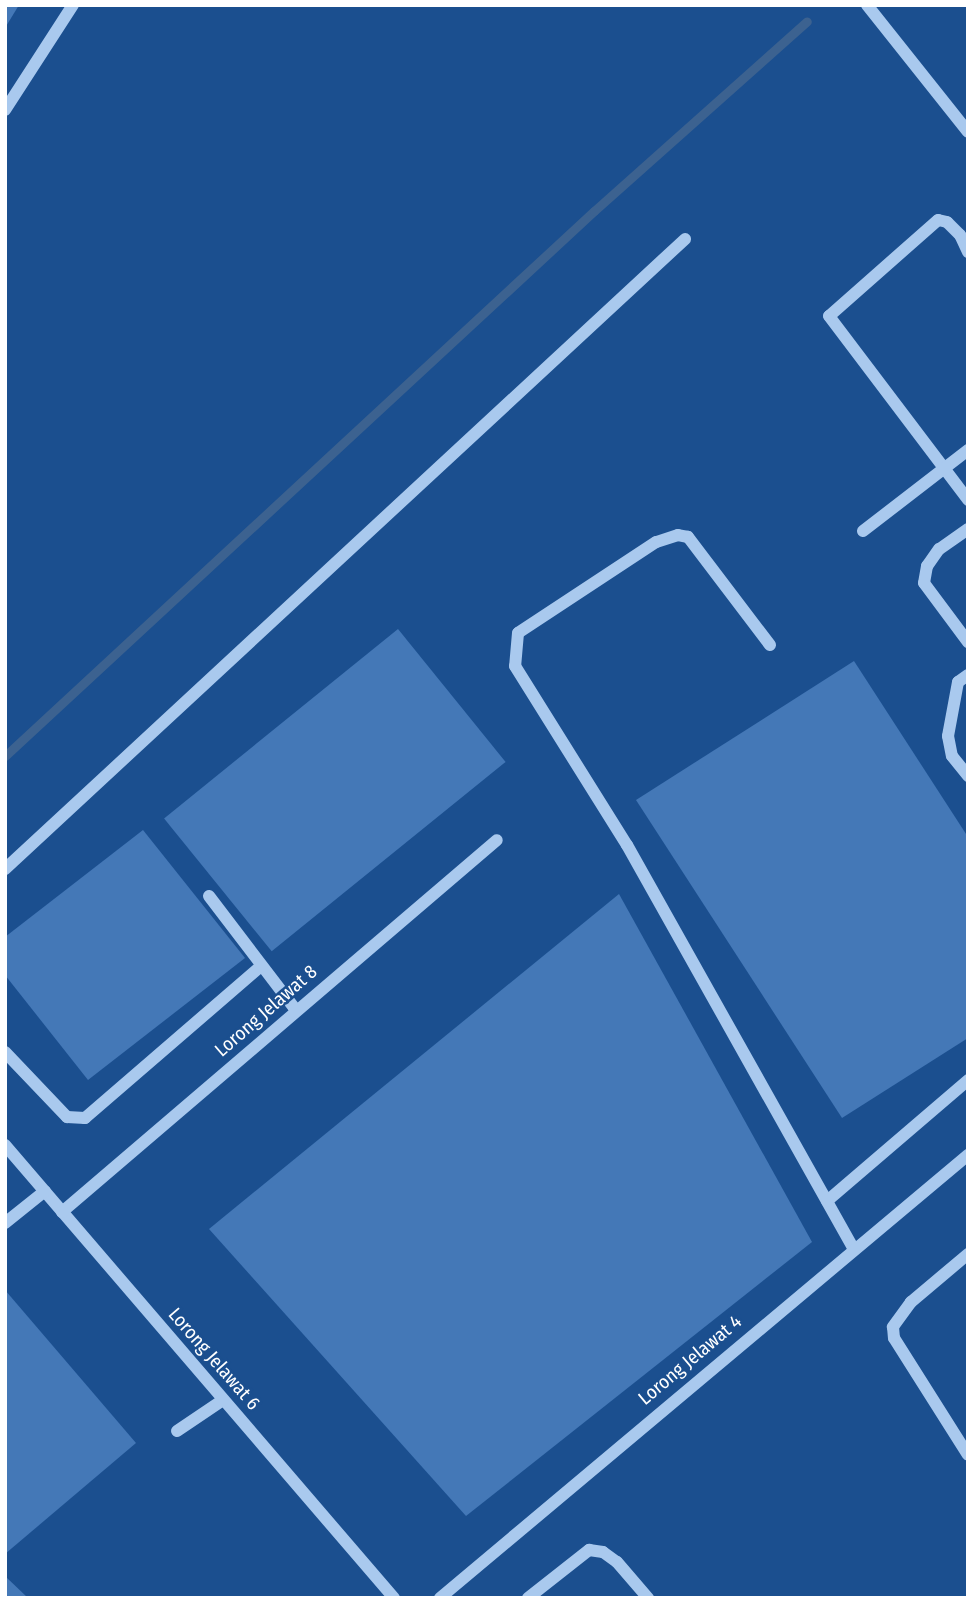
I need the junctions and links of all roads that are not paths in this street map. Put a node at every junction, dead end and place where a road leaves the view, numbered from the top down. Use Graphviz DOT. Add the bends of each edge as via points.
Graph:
graph roads {
  1 [pos="73,5"];
  2 [pos="867,5"];
  3 [pos="5,110"];
  4 [pos="968,132"];
  5 [pos="685,239"];
  6 [pos="968,252"];
  7 [pos="968,450"];
  8 [pos="944,470"];
  9 [pos="968,500"];
  10 [pos="968,529"];
  11 [pos="863,531"];
  12 [pos="968,642"];
  13 [pos="770,645"];
  14 [pos="968,675"];
  15 [pos="968,776"];
  16 [pos="497,840"];
  17 [pos="5,869"];
  18 [pos="209,896"];
  19 [pos="261,966"];
  20 [pos="296,1010"];
  21 [pos="5,1052"];
  22 [pos="968,1080"];
  23 [pos="5,1146"];
  24 [pos="968,1155"];
  25 [pos="45,1192"];
  26 [pos="827,1201"];
  27 [pos="62,1212"];
  28 [pos="5,1223"];
  29 [pos="853,1248"];
  30 [pos="968,1254"];
  31 [pos="223,1399"];
  32 [pos="177,1431"];
  33 [pos="968,1455"];
  34 [pos="446,1596"];
  35 [pos="394,1598"];
  36 [pos="528,1598"];
  37 [pos="648,1598"];
  1 -- 3 [label="street"];
  2 -- 4 [label="street"];
  5 -- 17 [label="street"];
  6 -- 8 [label="street" via="960,235 938,220 829,316"];
  7 -- 8 [label="street"];
  8 -- 9 [label="street"];
  8 -- 11 [label="street"];
  10 -- 12 [label="street" via="939,549 927,566 924,583"];
  13 -- 26 [label="street" via="688,537 678,535 656,542 518,633 515,666 627,845"];
  14 -- 15 [label="street" via="958,682 947,736 952,756"];
  16 -- 20 [label="street, Lorong Jelawat 8"];
  18 -- 19 [label="street"];
  19 -- 20 [label="street"];
  19 -- 21 [label="street" via="85,1118 67,1117"];
  20 -- 27 [label="street, Lorong Jelawat 8"];
  22 -- 26 [label="street"];
  23 -- 25 [label="street, Lorong Jelawat 6"];
  24 -- 29 [label="street, Lorong Jelawat 4"];
  25 -- 27 [label="street, Lorong Jelawat 6"];
  25 -- 28 [label="street"];
  26 -- 29 [label="street"];
  27 -- 31 [label="street, Lorong Jelawat 6"];
  29 -- 34 [label="street, Lorong Jelawat 4"];
  30 -- 33 [label="street" via="911,1303 892,1327 894,1338"];
  31 -- 32 [label="street"];
  31 -- 35 [label="street, Lorong Jelawat 6"];
  36 -- 37 [label="street" via="589,1550 603,1552 617,1562"];
}
